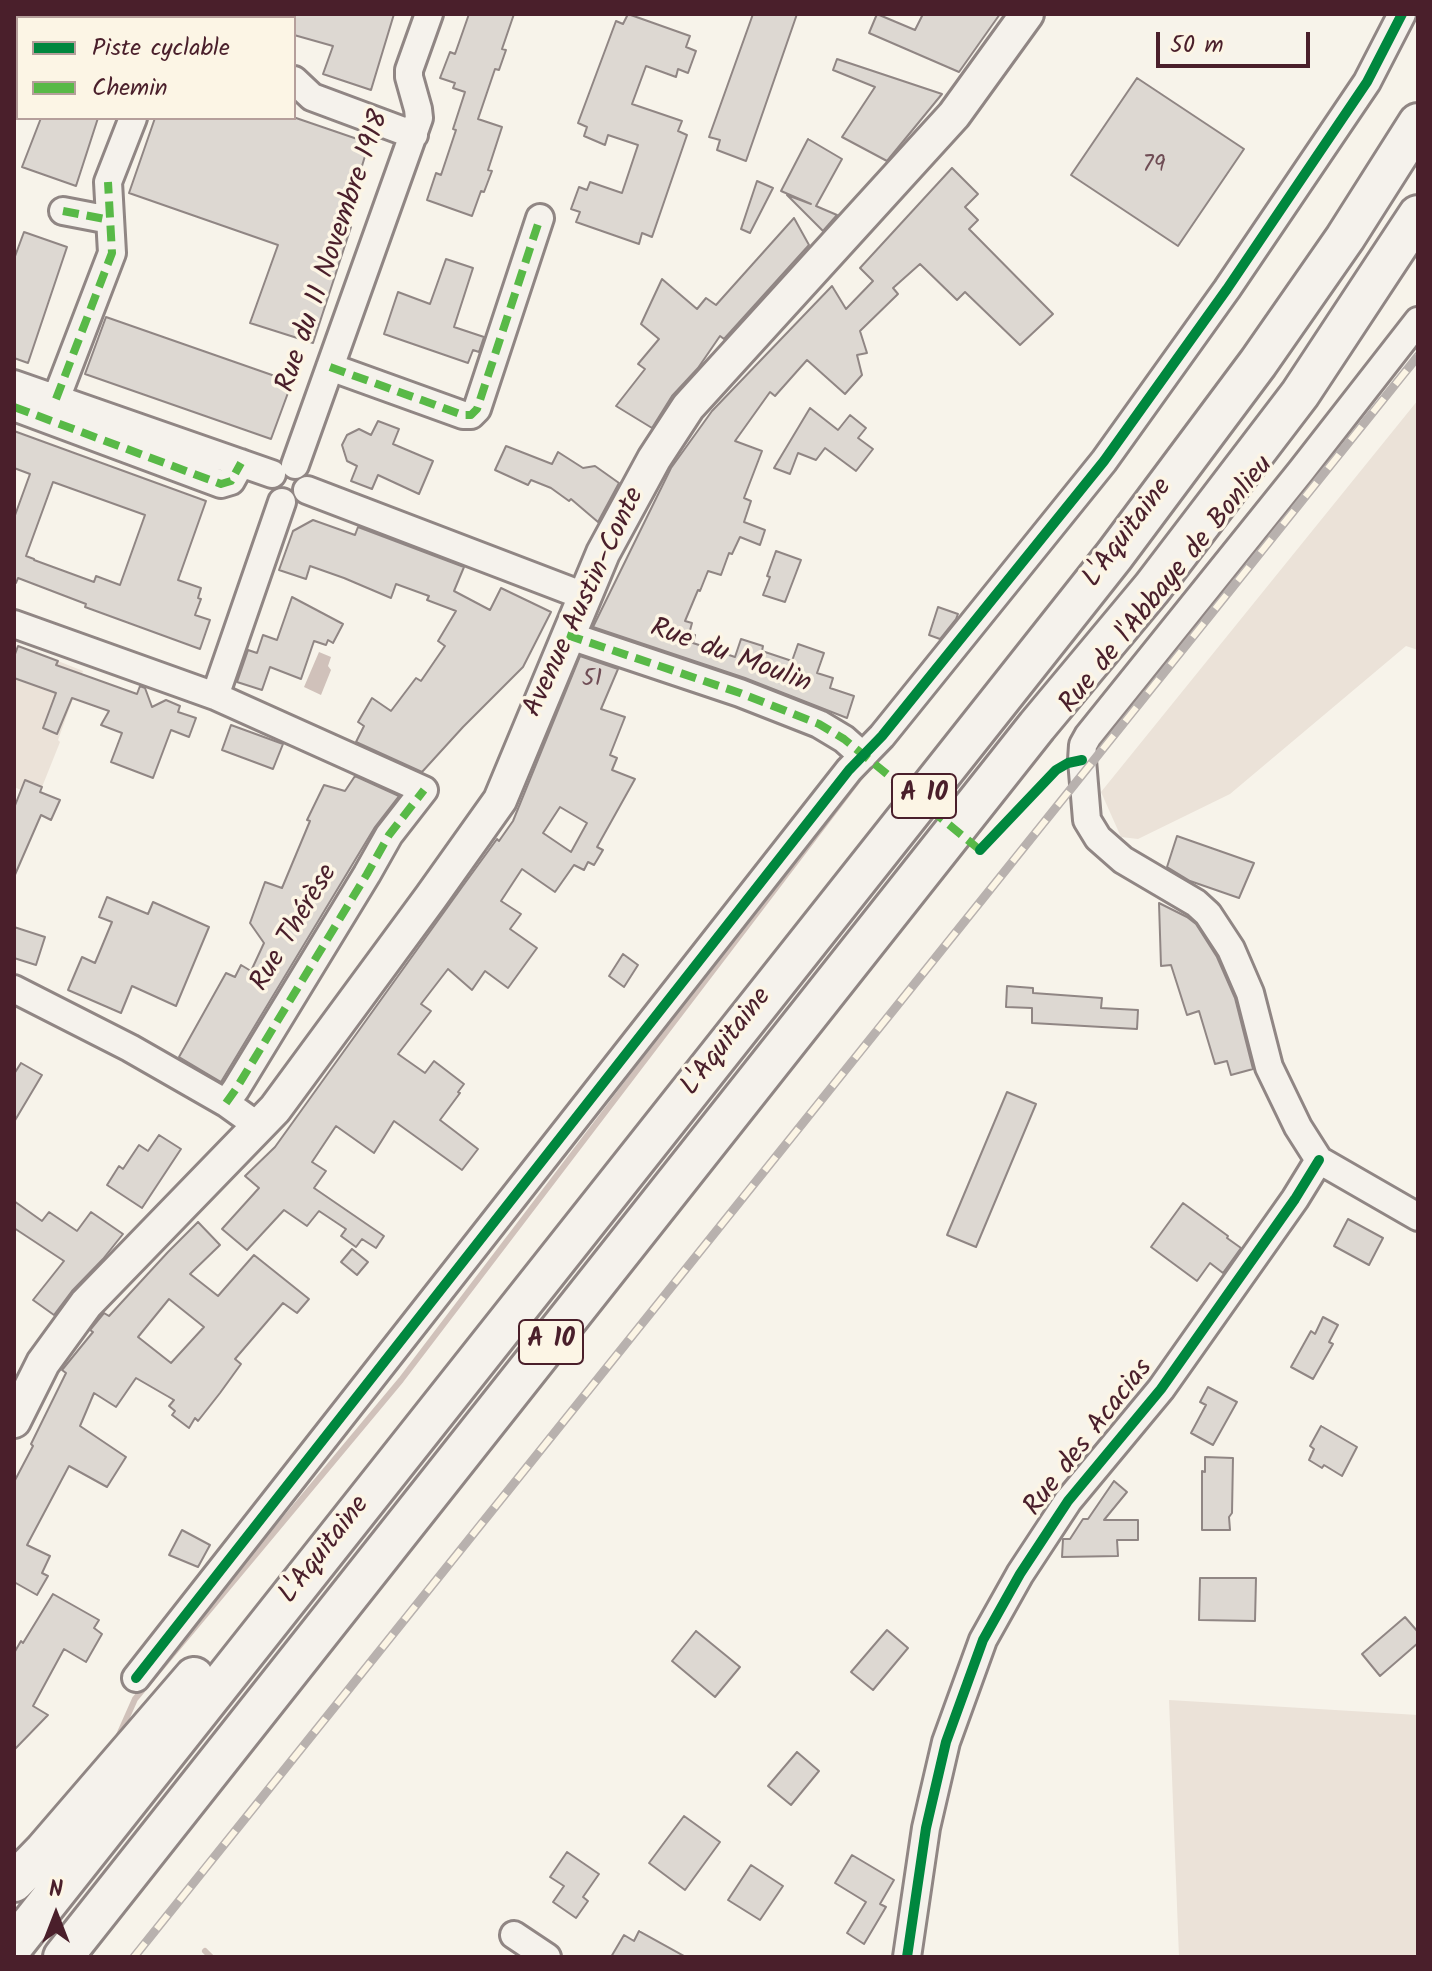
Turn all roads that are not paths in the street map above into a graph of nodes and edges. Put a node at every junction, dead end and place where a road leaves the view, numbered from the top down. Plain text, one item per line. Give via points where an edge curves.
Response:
1 (429, 14) edge
2 (1027, 14) edge
3 (1402, 14) edge
4 (296, 82) edge
5 (132, 120) edge
6 (1418, 123) edge
7 (414, 135) junction
8 (63, 211) dead end
9 (1418, 215) edge
10 (540, 218) dead end
11 (110, 220) junction
12 (1418, 321) edge
13 (330, 367) junction
14 (14, 384) edge
15 (56, 399) junction
16 (14, 407) edge
17 (241, 463) junction
18 (283, 470) junction
19 (307, 490) junction
20 (282, 502) junction
21 (584, 596) junction
22 (14, 624) edge
23 (567, 635) junction
24 (215, 696) junction
25 (863, 756) junction
26 (14, 989) edge
27 (226, 1103) junction
28 (267, 1117) junction
29 (1319, 1160) junction
30 (1418, 1217) edge
31 (14, 1421) edge
32 (250, 1646) junction
33 (136, 1678) dead end
34 (14, 1882) edge
35 (514, 1935) dead end
36 (14, 1945) edge
37 (63, 1957) edge
38 (547, 1957) edge
39 (907, 1957) edge

1 - 7 street, Rue du 11 Novembre 1918 via 409,70 419,118
2 - 21 main road, Avenue Austin-Conte via 954,115 688,407 654,459
3 - 25 street via 1367,82 1104,461
4 - 7 street via 312,97
5 - 11 street via 108,182
6 - 32 highway, L'Aquitaine / A 10 via 1258,363 1114,556
7 - 13 street, Rue du 11 Novembre 1918
8 - 11 street
9 - 37 highway, L'Aquitaine / A 10 via 1300,394 1162,576 1027,738
10 - 13 street via 471,415
11 - 15 street via 112,253
12 - 29 street, Rue de l'Abbaye de Bonlieu via 1088,736 1082,751 1087,820 1123,860 1196,903 1217,927 1250,993 1269,1067
13 - 18 street, Rue du 11 Novembre 1918
14 - 15 street
15 - 17 street
16 - 17 street via 221,484 231,481
17 - 18 street
18 - 19 street via 300,468
18 - 20 street via 270,487
19 - 20 street via 294,502
19 - 21 street
20 - 24 street
21 - 23 main road, Avenue Austin-Conte
22 - 24 street
23 - 25 street, Rue du Moulin via 819,724
23 - 28 main road, Avenue Austin-Conte via 500,800
24 - 27 street, Rue Thérèse via 424,790 389,835
25 - 33 street
26 - 27 street
27 - 28 street
28 - 31 main road, Avenue Austin-Conte via 86,1304 43,1363
29 - 30 street, Rue de l'Abbaye de Bonlieu
29 - 39 street, Rue des Acacias via 1161,1389 1068,1501 983,1640 943,1755
32 - 34 highway via 213,1656
32 - 36 highway, L'Aquitaine / A 10
35 - 38 street

